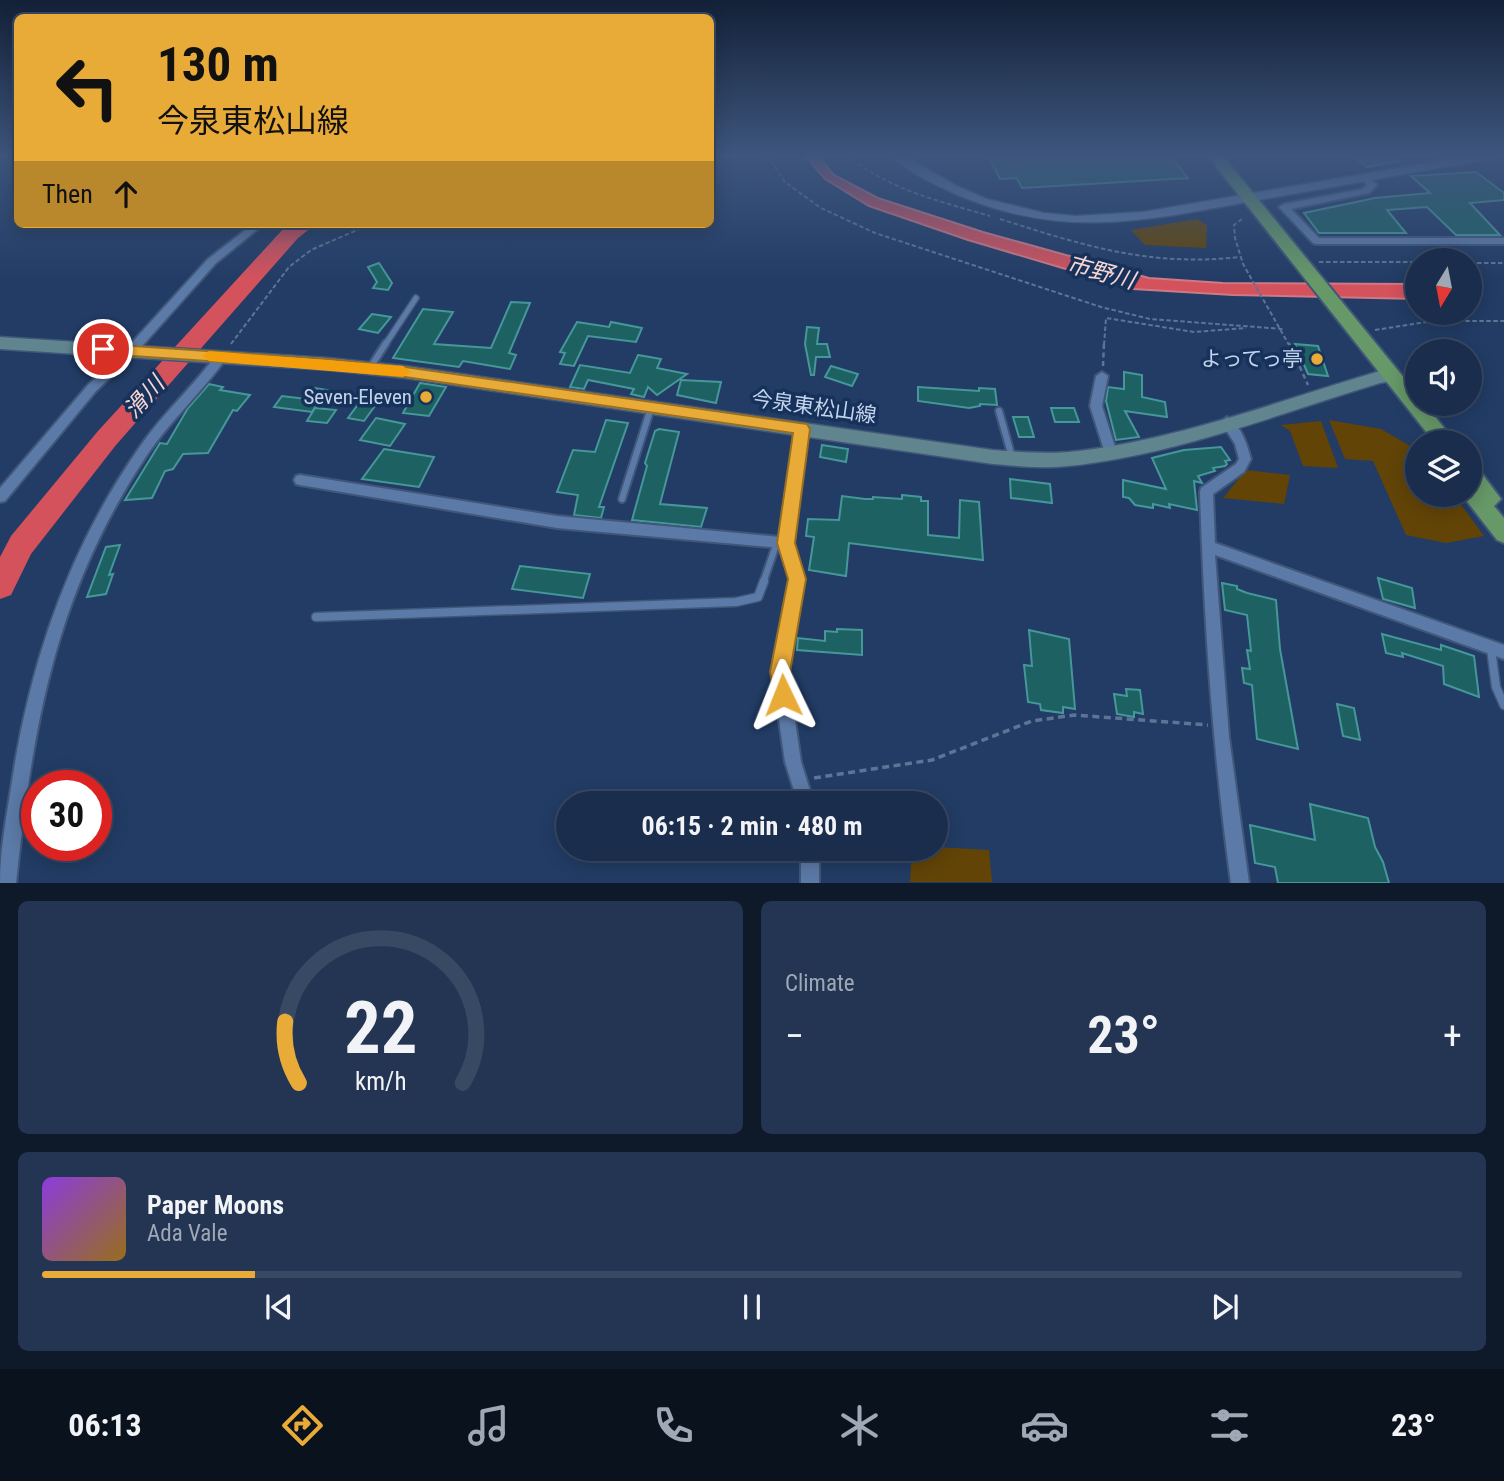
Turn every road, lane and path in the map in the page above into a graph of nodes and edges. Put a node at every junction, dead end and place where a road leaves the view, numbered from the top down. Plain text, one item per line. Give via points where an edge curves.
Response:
1 (805, 196) edge
2 (975, 196) edge
3 (1253, 196) edge
4 (1339, 196) edge
5 (1243, 198) junction
6 (1242, 219) dead end
7 (254, 228) edge
8 (362, 228) edge
9 (1504, 241) edge
10 (1295, 262) junction
11 (1405, 262) edge
12 (1482, 263) edge
13 (1504, 263) edge
14 (416, 298) dead end
15 (1504, 321) edge
16 (1346, 324) junction
17 (1282, 327) junction
18 (1250, 328) junction
19 (0, 343) edge
20 (136, 352) junction
21 (221, 356) junction
22 (370, 368) junction
23 (1102, 376) joint
24 (1386, 376) junction
25 (1317, 395) junction
26 (651, 407) junction
27 (999, 411) dead end
28 (1227, 422) junction
29 (802, 429) junction
30 (1423, 430) edge
31 (1434, 430) edge
32 (1111, 453) junction
33 (1013, 459) junction
34 (300, 480) dead end
35 (1482, 488) edge
36 (0, 498) edge
37 (622, 499) dead end
38 (1482, 506) edge
39 (1504, 515) edge
40 (1504, 534) edge
41 (782, 543) junction
42 (1207, 546) junction
43 (316, 617) dead end
44 (1498, 650) edge
45 (1504, 705) edge
46 (1221, 726) junction
47 (799, 780) junction
48 (802, 791) edge
49 (810, 861) edge
50 (7, 883) edge
51 (810, 883) edge
52 (1240, 883) edge

1 - 18 path via 875,233 1101,307 1150,319
2 - 5 street via 1042,218 1067,221 1113,221
3 - 5 street
4 - 9 street via 1284,207 1316,240
5 - 10 highway
6 - 17 path via 1234,225 1233,236 1240,257
7 - 20 street via 212,261
8 - 21 path via 312,250 289,267
10 - 11 path
10 - 16 highway
12 - 13 path
14 - 22 lane
15 - 16 path
16 - 24 highway
17 - 18 path
17 - 25 path
18 - 23 path via 1187,332 1106,318
19 - 20 main road
20 - 21 main road, 今泉東松山線
20 - 36 street via 92,388
21 - 22 main road, 今泉東松山線
21 - 50 street via 125,477 98,522 59,609 24,743
22 - 26 main road, 今泉東松山線
23 - 32 street via 1096,406
24 - 25 main road, 今泉東松山線
24 - 30 highway
24 - 31 highway
25 - 28 main road, 今泉東松山線
26 - 29 main road, 今泉東松山線
26 - 37 lane
27 - 33 lane
28 - 32 main road, 今泉東松山線
28 - 42 street via 1245,459 1240,468 1206,492
29 - 33 main road, 今泉東松山線
29 - 41 street
32 - 33 main road, 今泉東松山線
34 - 41 street via 557,522
35 - 39 highway
38 - 40 highway
41 - 43 lane via 758,597 736,602
41 - 47 street via 797,579 780,672
42 - 44 street
42 - 46 street
44 - 45 lane via 1496,687
46 - 47 path via 1074,715 1032,721 932,760
46 - 52 street
47 - 48 street
49 - 51 street

